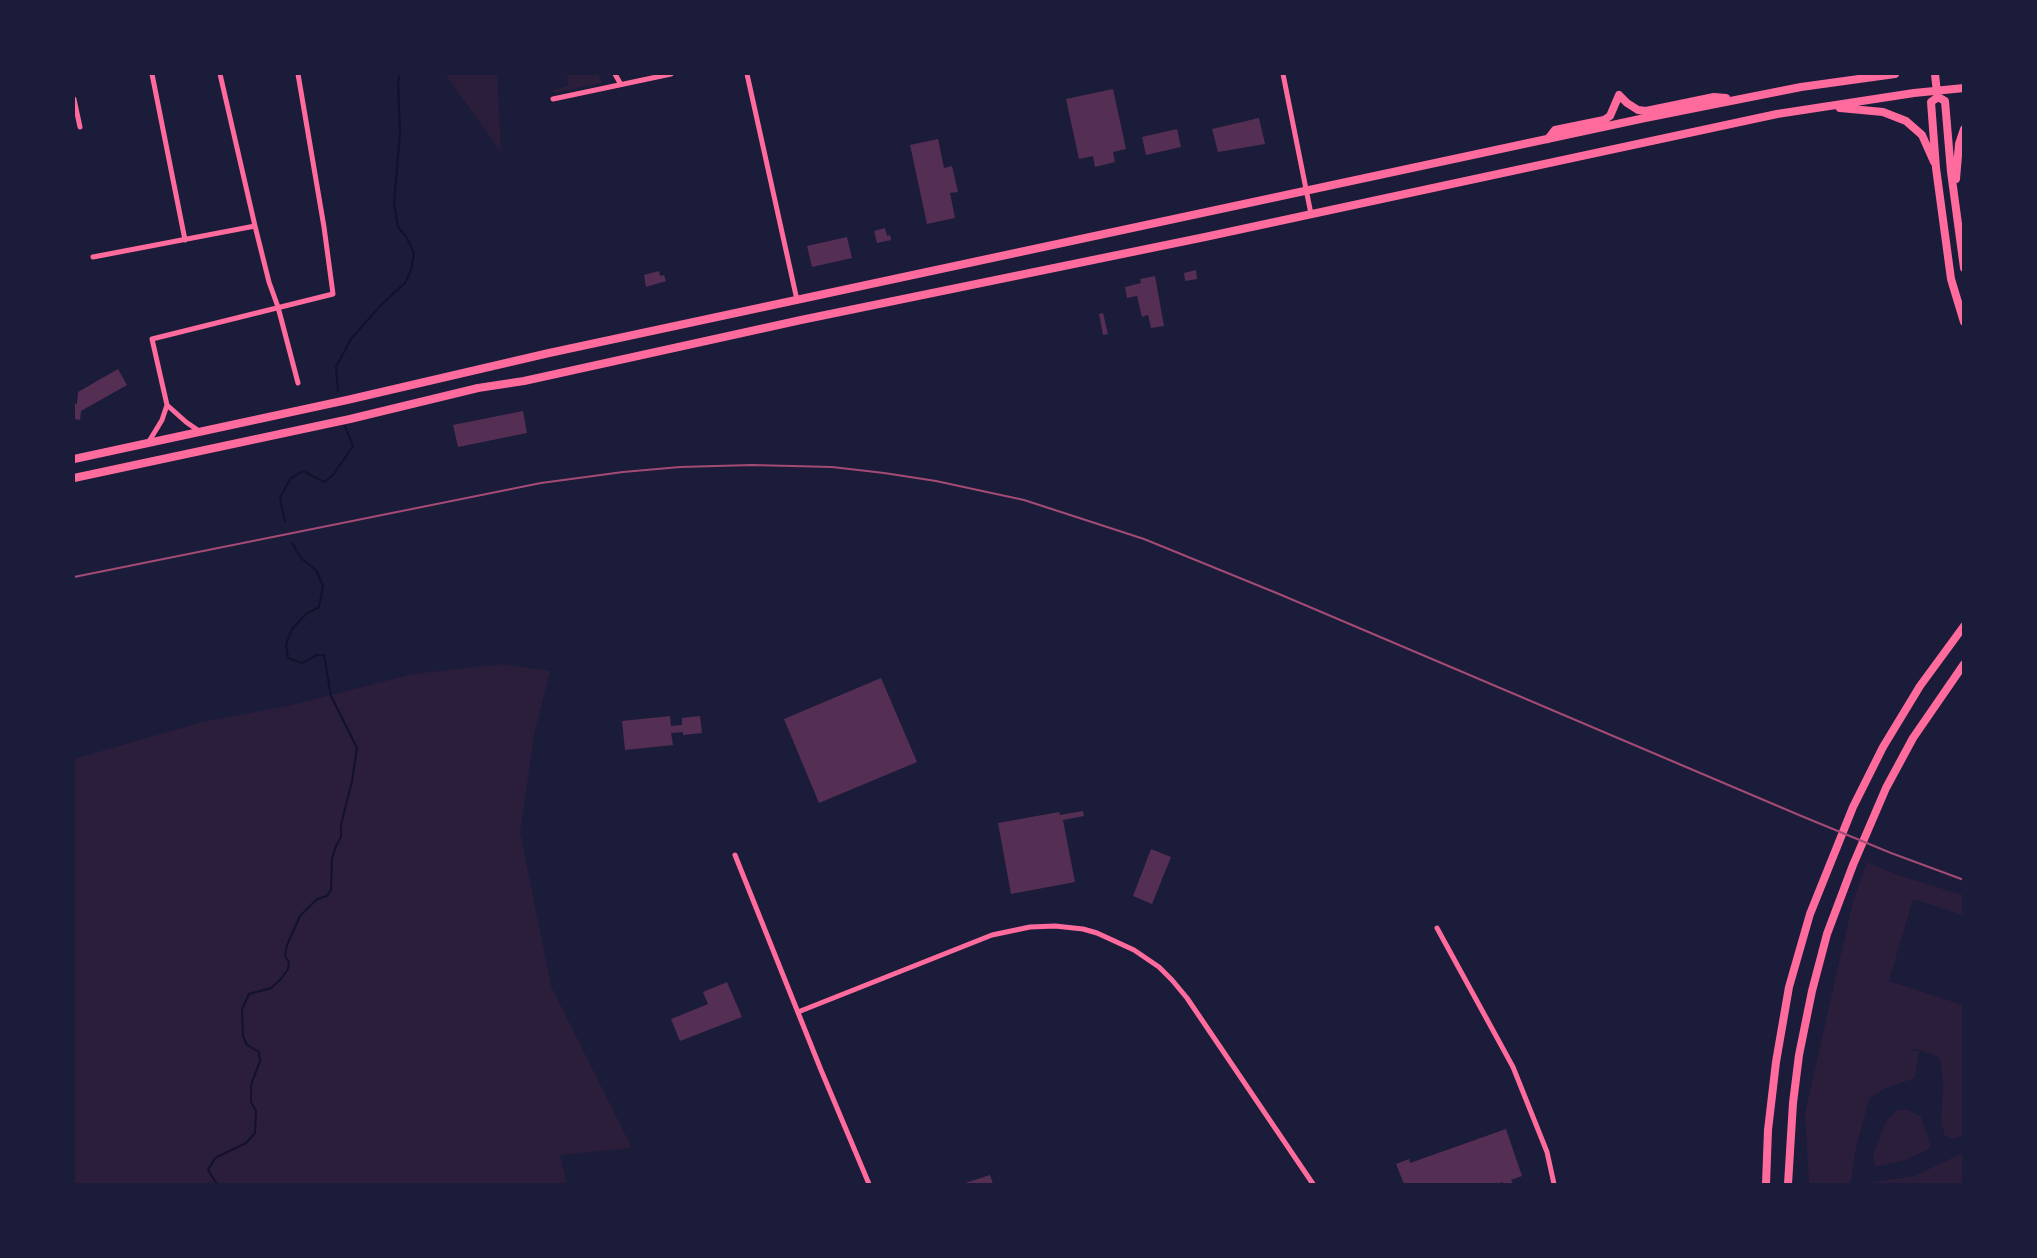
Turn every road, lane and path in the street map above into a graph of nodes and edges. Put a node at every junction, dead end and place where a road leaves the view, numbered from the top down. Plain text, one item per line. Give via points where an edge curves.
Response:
1 (152, 74) edge
2 (220, 74) edge
3 (298, 74) edge
4 (615, 74) edge
5 (670, 74) edge
6 (747, 74) edge
7 (1284, 74) edge
8 (1895, 74) edge
9 (1935, 74) edge
10 (620, 83) junction
11 (1964, 88) edge
12 (1937, 94) junction
13 (74, 99) edge
14 (553, 99) dead end
15 (1736, 99) junction
16 (1824, 107) junction
17 (80, 127) dead end
18 (1964, 129) edge
19 (1548, 139) junction
20 (1936, 168) junction
21 (1306, 192) junction
22 (1311, 214) junction
23 (1957, 225) junction
24 (255, 226) junction
25 (185, 240) junction
26 (93, 257) dead end
27 (1964, 268) edge
28 (797, 300) junction
29 (278, 307) junction
30 (1964, 322) edge
31 (298, 383) dead end
32 (167, 405) junction
33 (199, 431) junction
34 (148, 443) junction
35 (74, 459) edge
36 (74, 478) edge
37 (1964, 626) edge
38 (1964, 664) edge
39 (735, 855) dead end
40 (1437, 928) dead end
41 (798, 1012) junction
42 (869, 1185) edge
43 (1313, 1185) edge
44 (1554, 1185) edge
45 (1766, 1185) edge
46 (1788, 1185) edge

1 - 25 street
2 - 24 street
3 - 29 street via 333,294
4 - 10 street
5 - 10 street
6 - 28 street
7 - 21 street
8 - 15 highway
9 - 12 highway
10 - 14 street
11 - 12 highway
12 - 16 highway
12 - 20 highway via 1931,102
12 - 23 highway via 1945,101
13 - 17 street
15 - 19 highway
15 - 19 highway via 1714,97 1647,111 1638,110 1619,95 1610,116 1604,120 1555,130
16 - 20 highway via 1883,112 1906,121 1922,135
16 - 22 highway
18 - 23 highway via 1956,178
19 - 21 highway
20 - 30 highway via 1950,279
21 - 22 street
21 - 28 highway
22 - 36 highway via 478,388
23 - 27 highway
24 - 25 street
24 - 29 street
25 - 26 street
28 - 33 highway
29 - 31 street
29 - 32 street via 152,339
32 - 33 street
32 - 34 street
33 - 34 highway
34 - 35 highway
37 - 45 highway via 1896,723 1853,807 1810,914 1789,987 1771,1097
38 - 46 highway via 1913,738 1886,788 1827,934 1805,1023 1793,1103
39 - 41 street
40 - 44 street via 1513,1067 1543,1142
41 - 42 street
41 - 43 street via 992,935 1055,926 1097,933 1134,950 1172,980

